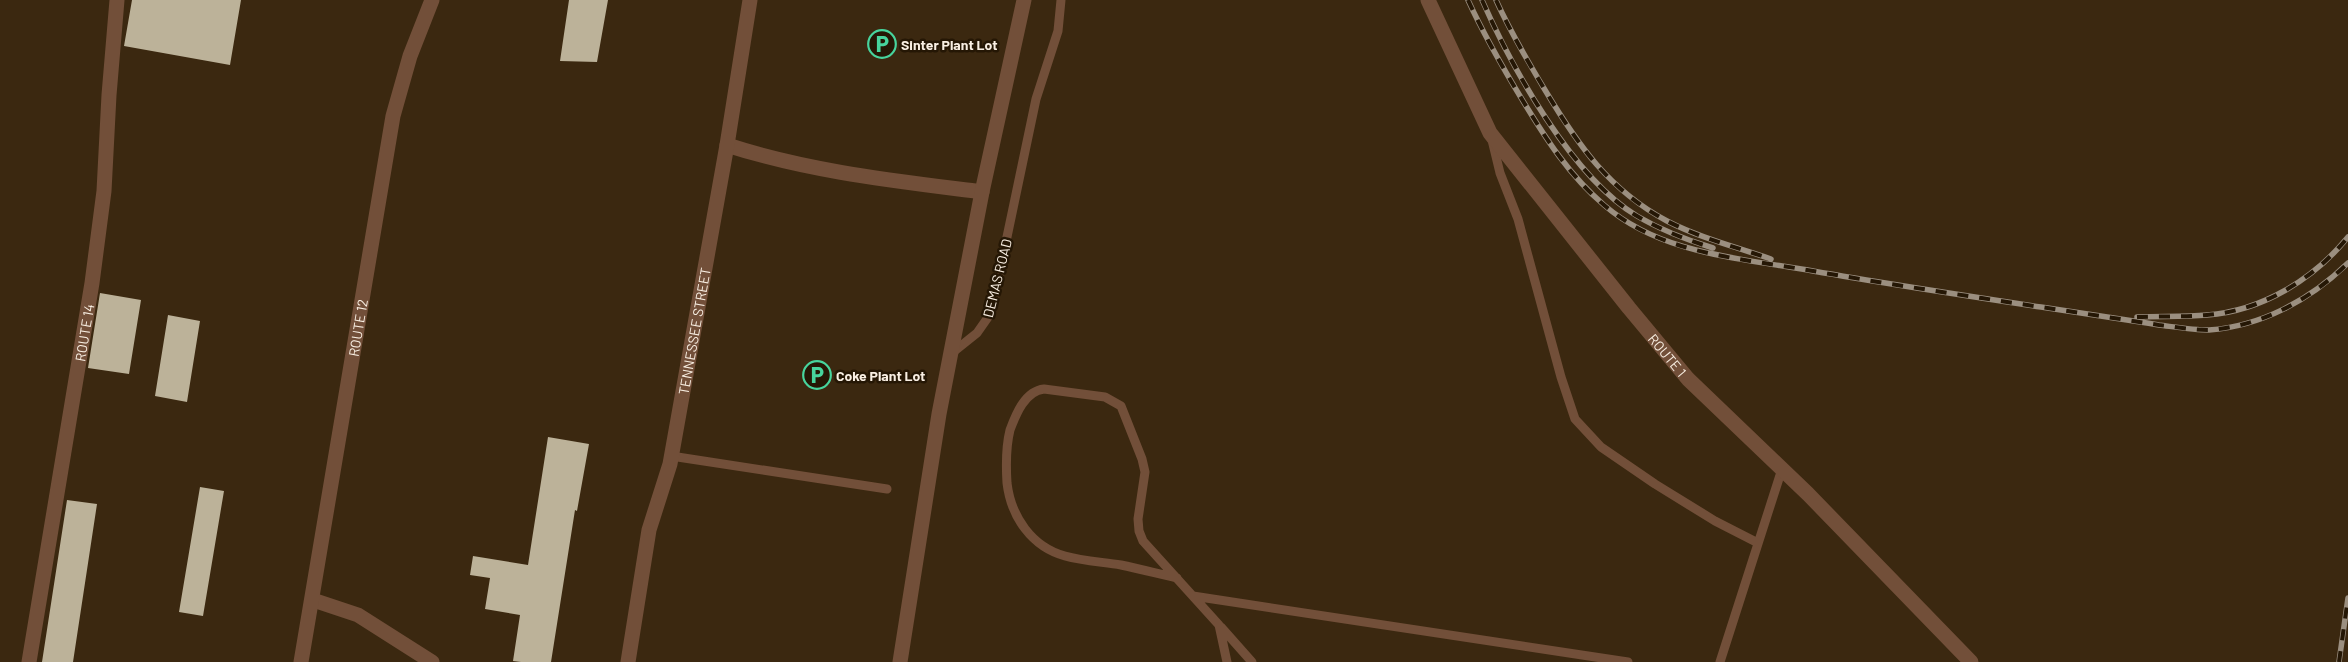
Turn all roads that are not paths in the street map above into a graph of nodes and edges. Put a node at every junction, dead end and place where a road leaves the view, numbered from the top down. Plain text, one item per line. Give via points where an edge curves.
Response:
1 (117, 0) edge
2 (432, 0) edge
3 (750, 0) edge
4 (1024, 0) edge
5 (1061, 0) edge
6 (1428, 0) edge
7 (1490, 133) junction
8 (726, 145) junction
9 (982, 192) junction
10 (950, 355) junction
11 (671, 456) junction
12 (1782, 468) junction
13 (887, 489) dead end
14 (1758, 543) junction
15 (1177, 578) junction
16 (1192, 596) junction
17 (313, 600) junction
18 (1219, 625) junction
19 (29, 662) edge
20 (302, 662) edge
21 (432, 662) edge
22 (628, 662) edge
23 (900, 662) edge
24 (1228, 662) edge
25 (1252, 662) edge
26 (1628, 662) edge
27 (1720, 662) edge
28 (1971, 662) edge

1 - 19 street, ROUTE 14 via 104,191 92,283
2 - 17 street, ROUTE 12 via 410,56 392,116
3 - 8 street, TENNESSEE STREET
4 - 9 street
5 - 10 lane, DEMAS ROAD via 1058,31 1036,99 991,313 977,332
6 - 7 street, ROUTE 1
7 - 12 street, ROUTE 1 via 1688,379
7 - 14 lane via 1575,419 1601,447 1655,484
8 - 9 street via 782,162 846,175
8 - 11 street, TENNESSEE STREET
9 - 10 street
10 - 23 street
11 - 13 lane
11 - 22 street, TENNESSEE STREET via 649,530
12 - 14 lane
12 - 28 street, ROUTE 1
14 - 27 lane
15 - 15 lane via 1143,541 1139,531 1145,472 1121,406 1105,397 1036,389 1018,412 1009,435 1007,476 1012,506 1024,528 1048,549 1063,556
15 - 16 lane
16 - 18 lane
16 - 26 lane
17 - 20 street, ROUTE 12
17 - 21 street via 358,615
18 - 24 lane
18 - 25 lane

